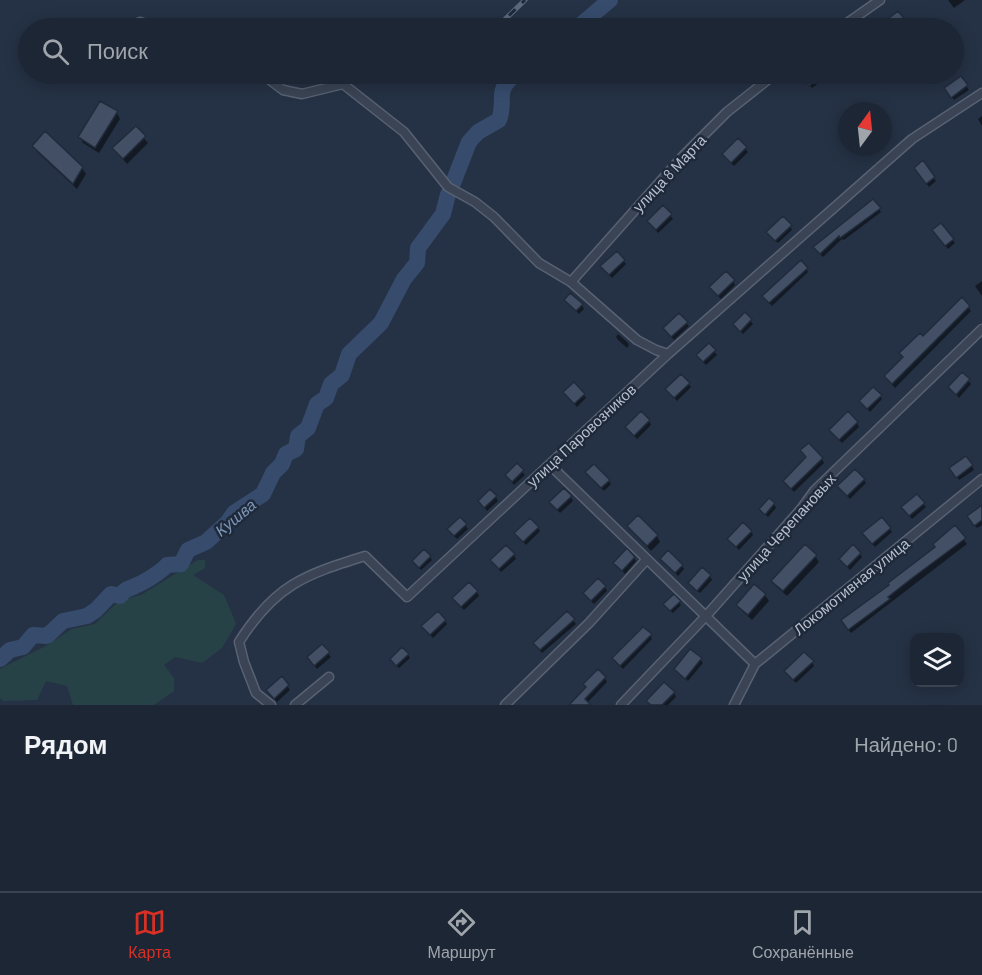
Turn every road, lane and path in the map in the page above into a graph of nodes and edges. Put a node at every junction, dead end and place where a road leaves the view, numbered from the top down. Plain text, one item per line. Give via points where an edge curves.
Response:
1 (880, 0) edge
2 (854, 18) edge
3 (275, 84) edge
4 (343, 84) edge
5 (343, 84) edge
6 (762, 84) edge
7 (982, 93) edge
8 (571, 282) junction
9 (982, 329) edge
10 (668, 354) junction
11 (549, 465) junction
12 (982, 479) edge
13 (647, 559) junction
14 (706, 616) junction
15 (755, 664) junction
16 (329, 677) dead end
17 (271, 705) edge
18 (295, 705) edge
19 (505, 705) edge
20 (621, 705) edge
21 (734, 705) edge

1 - 2 street
3 - 4 street via 302,94
5 - 8 street via 404,132 448,188 475,202 539,263
6 - 8 street, улица 8 Марта via 727,112 683,156
7 - 10 street, улица Паровозников via 912,139
8 - 10 street via 637,340
9 - 14 street, улица Черепановых via 814,491
10 - 11 street, улица Паровозников
11 - 13 street
11 - 17 street, улица Паровозников via 406,597 365,556 318,570 268,602 239,642 256,693
12 - 15 street, Локомотивная улица
13 - 14 street
13 - 19 street
14 - 15 street
14 - 20 street, улица Черепановых
15 - 21 street, Локомотивная улица
16 - 18 street

